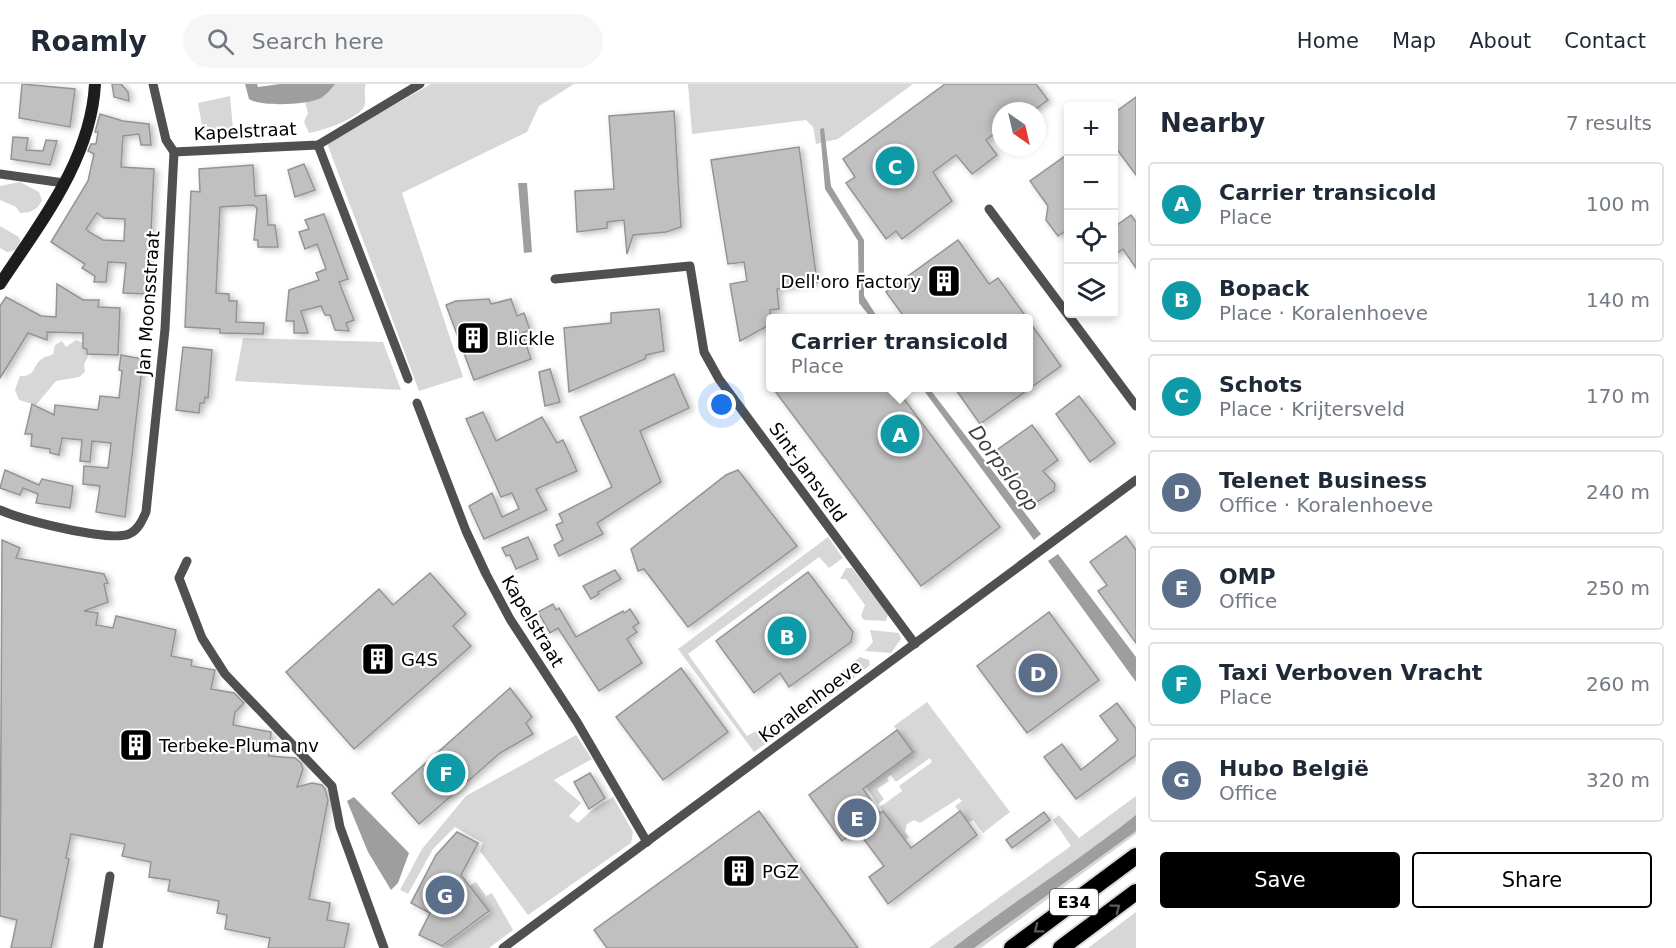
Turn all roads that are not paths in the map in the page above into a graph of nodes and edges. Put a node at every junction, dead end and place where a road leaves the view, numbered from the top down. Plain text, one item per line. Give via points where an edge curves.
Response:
1 (95, 84) edge
2 (153, 84) edge
3 (420, 84) edge
4 (318, 145) junction
5 (174, 152) junction
6 (0, 174) edge
7 (64, 183) junction
8 (989, 209) dead end
9 (555, 279) dead end
10 (0, 284) edge
11 (408, 379) dead end
12 (417, 403) dead end
13 (1136, 406) edge
14 (1136, 480) edge
15 (0, 510) edge
16 (187, 561) dead end
17 (915, 644) junction
18 (647, 842) junction
19 (1136, 856) edge
20 (110, 876) dead end
21 (1136, 892) edge
22 (98, 948) edge
23 (384, 948) edge
24 (503, 948) edge
25 (1012, 948) edge
26 (1061, 948) edge

1 - 7 street via 84,137
2 - 5 street, Jan Moonsstraat via 166,140
3 - 4 street, Kapelstraat
4 - 5 street, Kapelstraat
4 - 11 street, Kapelstraat
5 - 15 street, Jan Moonsstraat via 162,363 146,512 132,533 120,537 52,527
6 - 7 street
7 - 10 street
8 - 13 street
9 - 17 street, Sint-Jansveld via 690,266 704,352 719,379
12 - 18 street, Kapelstraat via 486,574
14 - 17 street, Koralenhoeve
16 - 23 street via 179,578 202,638 225,674 332,786 340,827
17 - 18 street, Koralenhoeve
18 - 24 street, Koralenhoeve
19 -> 25 highway, E34
20 - 22 street
26 -> 21 highway, E34

